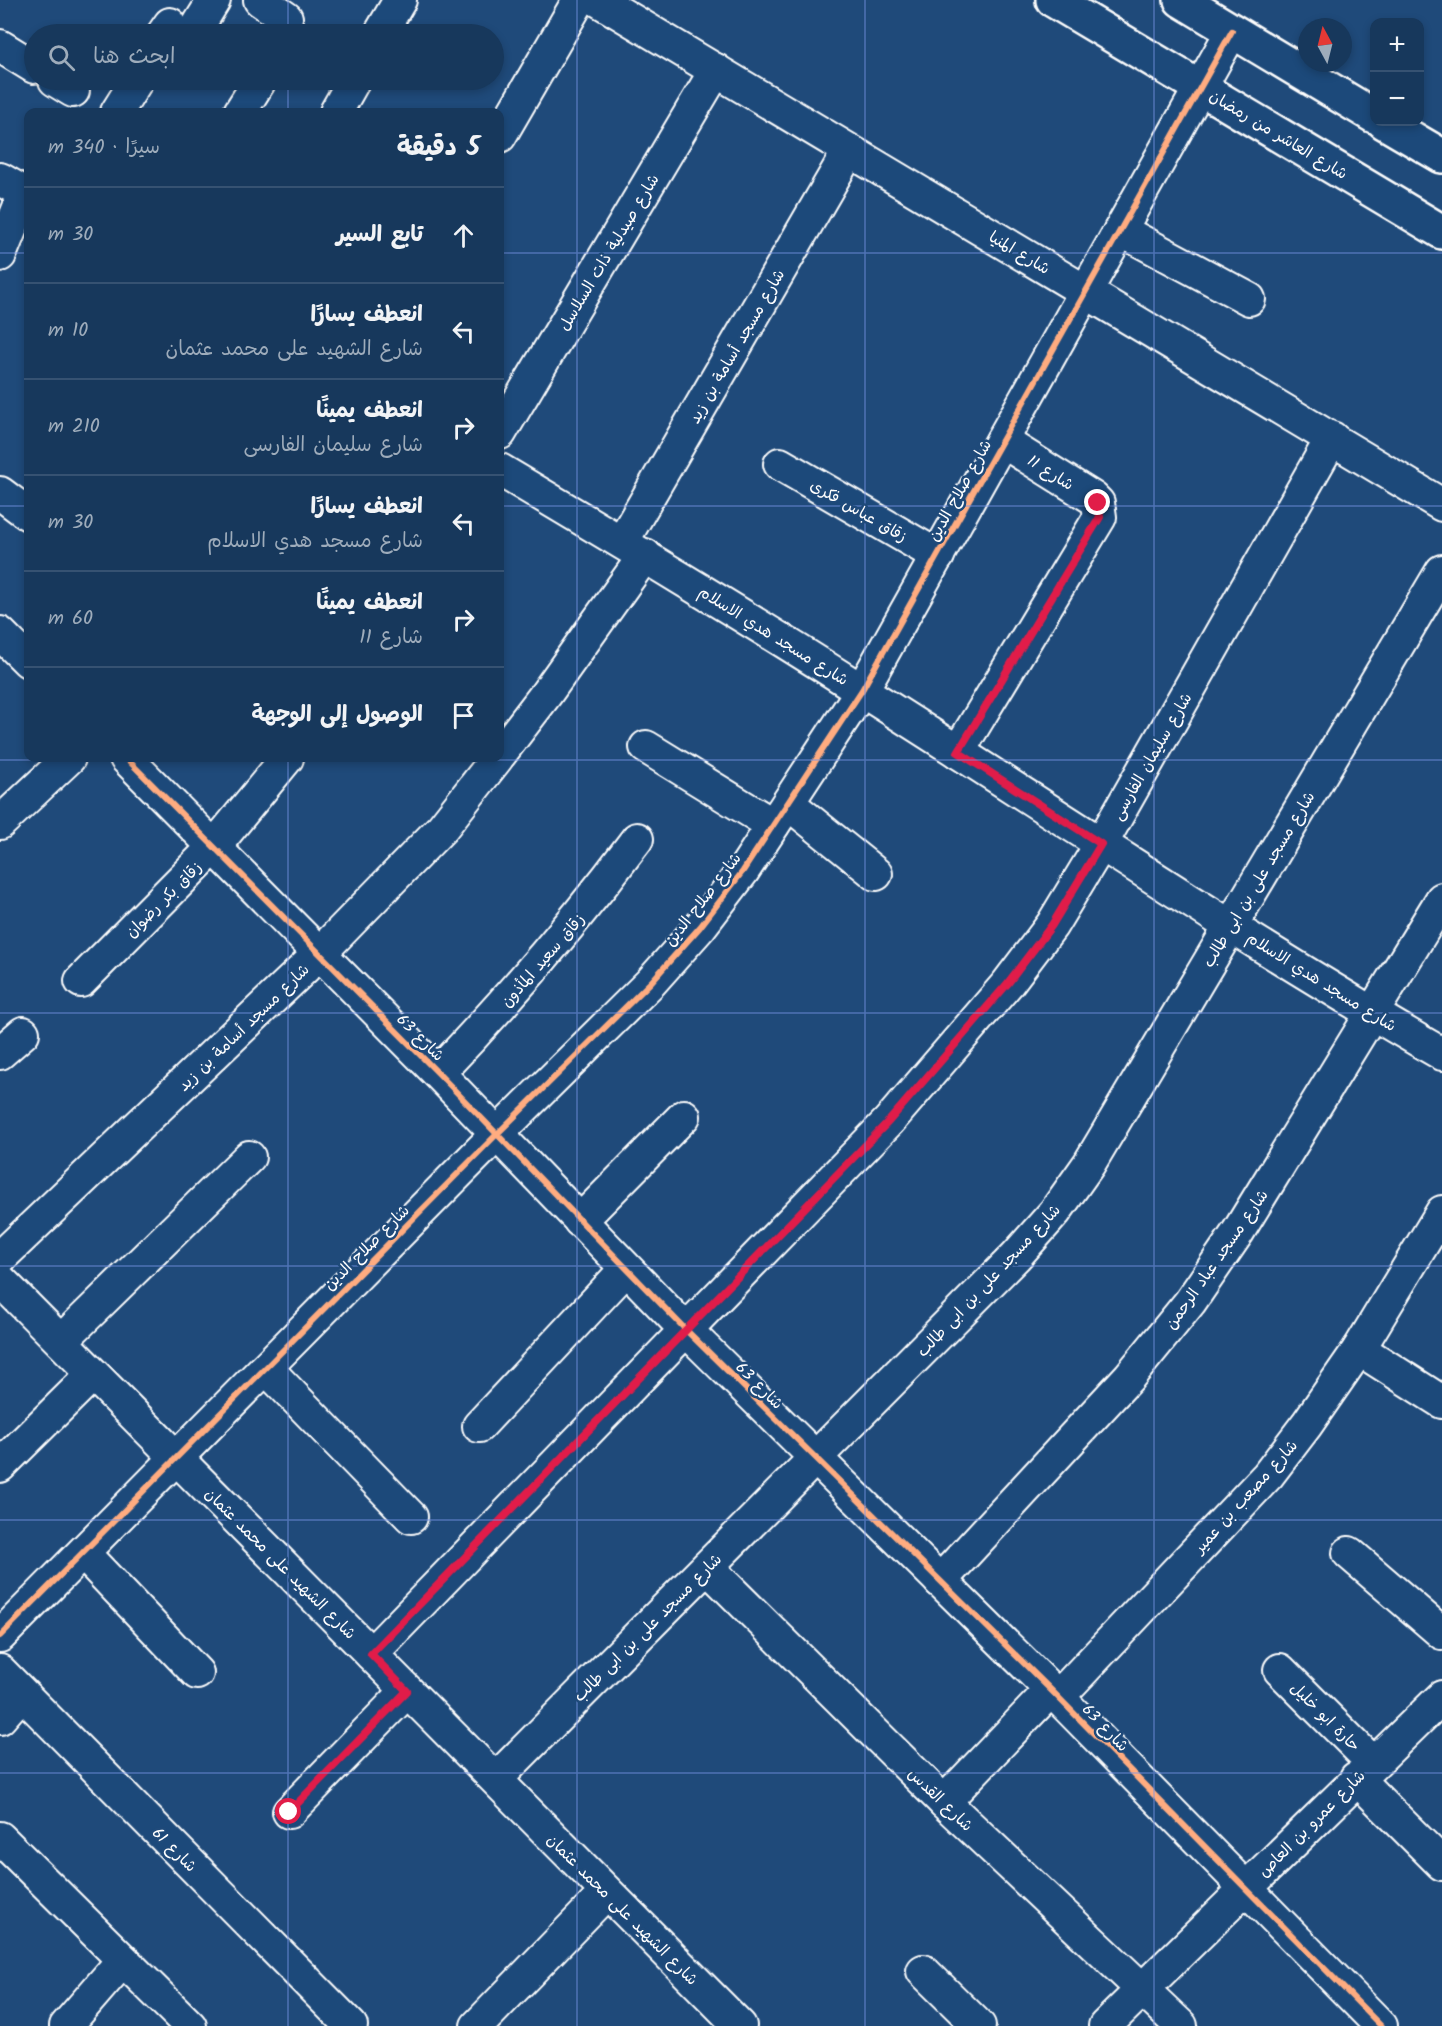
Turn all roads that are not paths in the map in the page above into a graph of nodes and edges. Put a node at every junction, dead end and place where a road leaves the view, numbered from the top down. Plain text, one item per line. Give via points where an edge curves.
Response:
1 (260, 0) edge
2 (400, 0) edge
3 (579, 0) edge
4 (598, 0) edge
5 (1053, 0) edge
6 (1181, 0) edge
7 (286, 18) dead end
8 (386, 24) edge
9 (1232, 31) junction
10 (0, 46) edge
11 (24, 61) edge
12 (716, 70) junction
13 (1201, 87) junction
14 (131, 90) edge
15 (254, 90) edge
16 (348, 90) edge
17 (120, 108) edge
18 (243, 108) edge
19 (338, 108) edge
20 (1370, 114) edge
21 (1391, 126) edge
22 (504, 128) edge
23 (849, 150) junction
24 (1442, 156) edge
25 (18, 189) edge
26 (1120, 230) junction
27 (1442, 232) edge
28 (0, 255) edge
29 (1086, 291) junction
30 (1249, 299) dead end
31 (504, 426) edge
32 (1332, 438) junction
33 (1002, 441) junction
34 (780, 464) dead end
35 (504, 472) edge
36 (0, 493) edge
37 (1442, 505) edge
38 (24, 511) edge
39 (633, 548) junction
40 (938, 556) junction
41 (1442, 571) edge
42 (0, 633) edge
43 (24, 657) edge
44 (862, 690) junction
45 (646, 747) dead end
46 (504, 748) edge
47 (958, 752) junction
48 (65, 762) edge
49 (130, 762) edge
50 (284, 762) edge
51 (493, 762) edge
52 (780, 814) junction
53 (0, 823) edge
54 (638, 839) dead end
55 (1101, 844) junction
56 (214, 847) junction
57 (876, 874) dead end
58 (1442, 899) edge
59 (1231, 925) junction
60 (319, 954) junction
61 (81, 981) dead end
62 (1372, 1014) junction
63 (1442, 1053) edge
64 (438, 1073) junction
65 (684, 1116) dead end
66 (495, 1136) junction
67 (249, 1157) dead end
68 (1442, 1212) edge
69 (580, 1221) junction
70 (0, 1258) edge
71 (626, 1269) junction
72 (0, 1280) edge
73 (686, 1330) junction
74 (61, 1341) junction
75 (1359, 1349) junction
76 (266, 1368) junction
77 (93, 1374) junction
78 (1442, 1402) edge
79 (479, 1426) dead end
80 (176, 1458) junction
81 (815, 1458) junction
82 (0, 1466) edge
83 (411, 1517) dead end
84 (82, 1552) junction
85 (1349, 1552) dead end
86 (707, 1567) junction
87 (940, 1581) junction
88 (1442, 1633) edge
89 (0, 1636) edge
90 (371, 1654) junction
91 (1280, 1670) dead end
92 (0, 1671) edge
93 (197, 1673) dead end
94 (407, 1691) junction
95 (21, 1694) junction
96 (1055, 1694) junction
97 (1442, 1697) edge
98 (0, 1718) edge
99 (1364, 1770) junction
100 (496, 1779) junction
101 (944, 1802) junction
102 (289, 1812) dead end
103 (0, 1838) edge
104 (1442, 1864) edge
105 (1245, 1888) junction
106 (606, 1893) junction
107 (123, 1960) junction
108 (923, 1971) dead end
109 (1141, 1990) junction
110 (66, 2026) edge
111 (190, 2026) edge
112 (351, 2026) edge
113 (477, 2026) edge
114 (740, 2026) edge
115 (979, 2026) edge
116 (1105, 2026) edge
117 (1181, 2026) edge
118 (1381, 2026) edge

1 - 7 street
2 - 8 street
3 - 22 street
4 - 12 street, شارع المنيا
5 - 13 street, شارع العاشر من رمضان
6 - 9 street
9 - 13 street, شارع صلاح الدين
9 - 20 street
10 - 11 street
12 - 23 street, شارع المنيا
12 - 31 street, شارع صيدلية ذات السلاسل
13 - 26 street, شارع صلاح الدين
13 - 27 street, شارع العاشر من رمضان
14 - 17 street
15 - 18 street
16 - 19 street
21 - 24 street
23 - 29 street, شارع المنيا
23 - 39 street, شارع مسجد أسامة بن زيد
25 - 28 street
26 - 29 street, شارع صلاح الدين
26 - 30 street
29 - 32 street, شارع المنيا
29 - 33 street, شارع صلاح الدين
32 - 37 street, شارع المنيا
32 - 55 street, شارع سليمان الفارسى
33 - 40 street, شارع صلاح الدين
33 - 47 street, شارع 11 via 1093,498 1101,510
34 - 40 street, زقاق عباس فكرى
35 - 39 street, شارع مسجد هدي الاسلام
36 - 38 street
39 - 44 street, شارع مسجد هدي الاسلام
39 - 46 street, شارع مسجد أسامة بن زيد via 546,694
40 - 44 street, شارع صلاح الدين
41 - 59 street, شارع مسجد على بن ابى طالب
42 - 43 street
44 - 47 street, شارع مسجد هدي الاسلام
44 - 52 street, شارع صلاح الدين
45 - 52 street
47 - 55 street, شارع مسجد هدي الاسلام
48 - 53 street
49 - 56 street, شارع 63
50 - 56 street, زقاق بكر رضوان
51 - 60 street, شارع مسجد أسامة بن زيد via 442,828
52 - 57 street
52 - 66 street, شارع صلاح الدين via 700,927 651,982
54 - 64 street, زقاق سعيد المأذون via 576,921
55 - 59 street, شارع مسجد هدي الاسلام
55 - 73 street, شارع سليمان الفارسى via 1052,925 963,1037 889,1121
56 - 60 street, شارع 63
56 - 61 street, زقاق بكر رضوان
58 - 62 street, شارع مسجد عباد الرحمن
59 - 62 street, شارع مسجد هدي الاسلام
59 - 81 street, شارع مسجد على بن ابى طالب via 1089,1164 1055,1212
60 - 64 street, شارع 63
60 - 70 street, شارع مسجد أسامة بن زيد
62 - 63 street, شارع مسجد هدي الاسلام
62 - 87 street, شارع مسجد عباد الرحمن via 1238,1232 1190,1302 1129,1377
64 - 66 street, شارع 63
65 - 69 street
66 - 69 street, شارع 63
66 - 76 street, شارع صلاح الدين
67 - 74 street
68 - 75 street, شارع مصعب بن عمير
69 - 71 street, شارع 63
71 - 73 street, شارع 63
71 - 79 street
72 - 74 street, شارع الشهيد على محمد عثمان
73 - 81 street, شارع 63
73 - 90 street, شارع سليمان الفارسى
74 - 77 street, شارع الشهيد على محمد عثمان
75 - 78 street
75 - 96 street, شارع مصعب بن عمير via 1268,1475
76 - 80 street, شارع صلاح الدين
76 - 83 street
77 - 80 street, شارع الشهيد على محمد عثمان
77 - 82 street
80 - 84 street, شارع صلاح الدين
80 - 90 street, شارع الشهيد على محمد عثمان
81 - 86 street, شارع مسجد على بن ابى طالب
81 - 87 street, شارع 63
84 - 89 street, شارع صلاح الدين
84 - 93 street
85 - 88 street
86 - 100 street, شارع مسجد على بن ابى طالب
86 - 101 street, شارع القدس
87 - 96 street, شارع 63
90 - 94 street, شارع الشهيد على محمد عثمان
91 - 99 street, حارة ابو خليل
92 - 95 street, شارع 61
94 - 100 street, شارع الشهيد على محمد عثمان
94 - 102 street
95 - 98 street
95 - 112 street, شارع 61
96 - 101 street, شارع مصعب بن عمير
96 - 105 street, شارع 63
97 - 99 street, شارع عمرو بن العاص
99 - 104 street, حارة ابو خليل
99 - 105 street, شارع عمرو بن العاص
100 - 106 street, شارع الشهيد على محمد عثمان
101 - 109 street, شارع القدس
103 - 107 street
105 - 109 street, شارع عمرو بن العاص
105 - 118 street, شارع 63
106 - 113 street
106 - 114 street, شارع الشهيد على محمد عثمان
107 - 110 street
107 - 111 street
108 - 115 street
109 - 116 street, شارع عمرو بن العاص
109 - 117 street, شارع القدس

